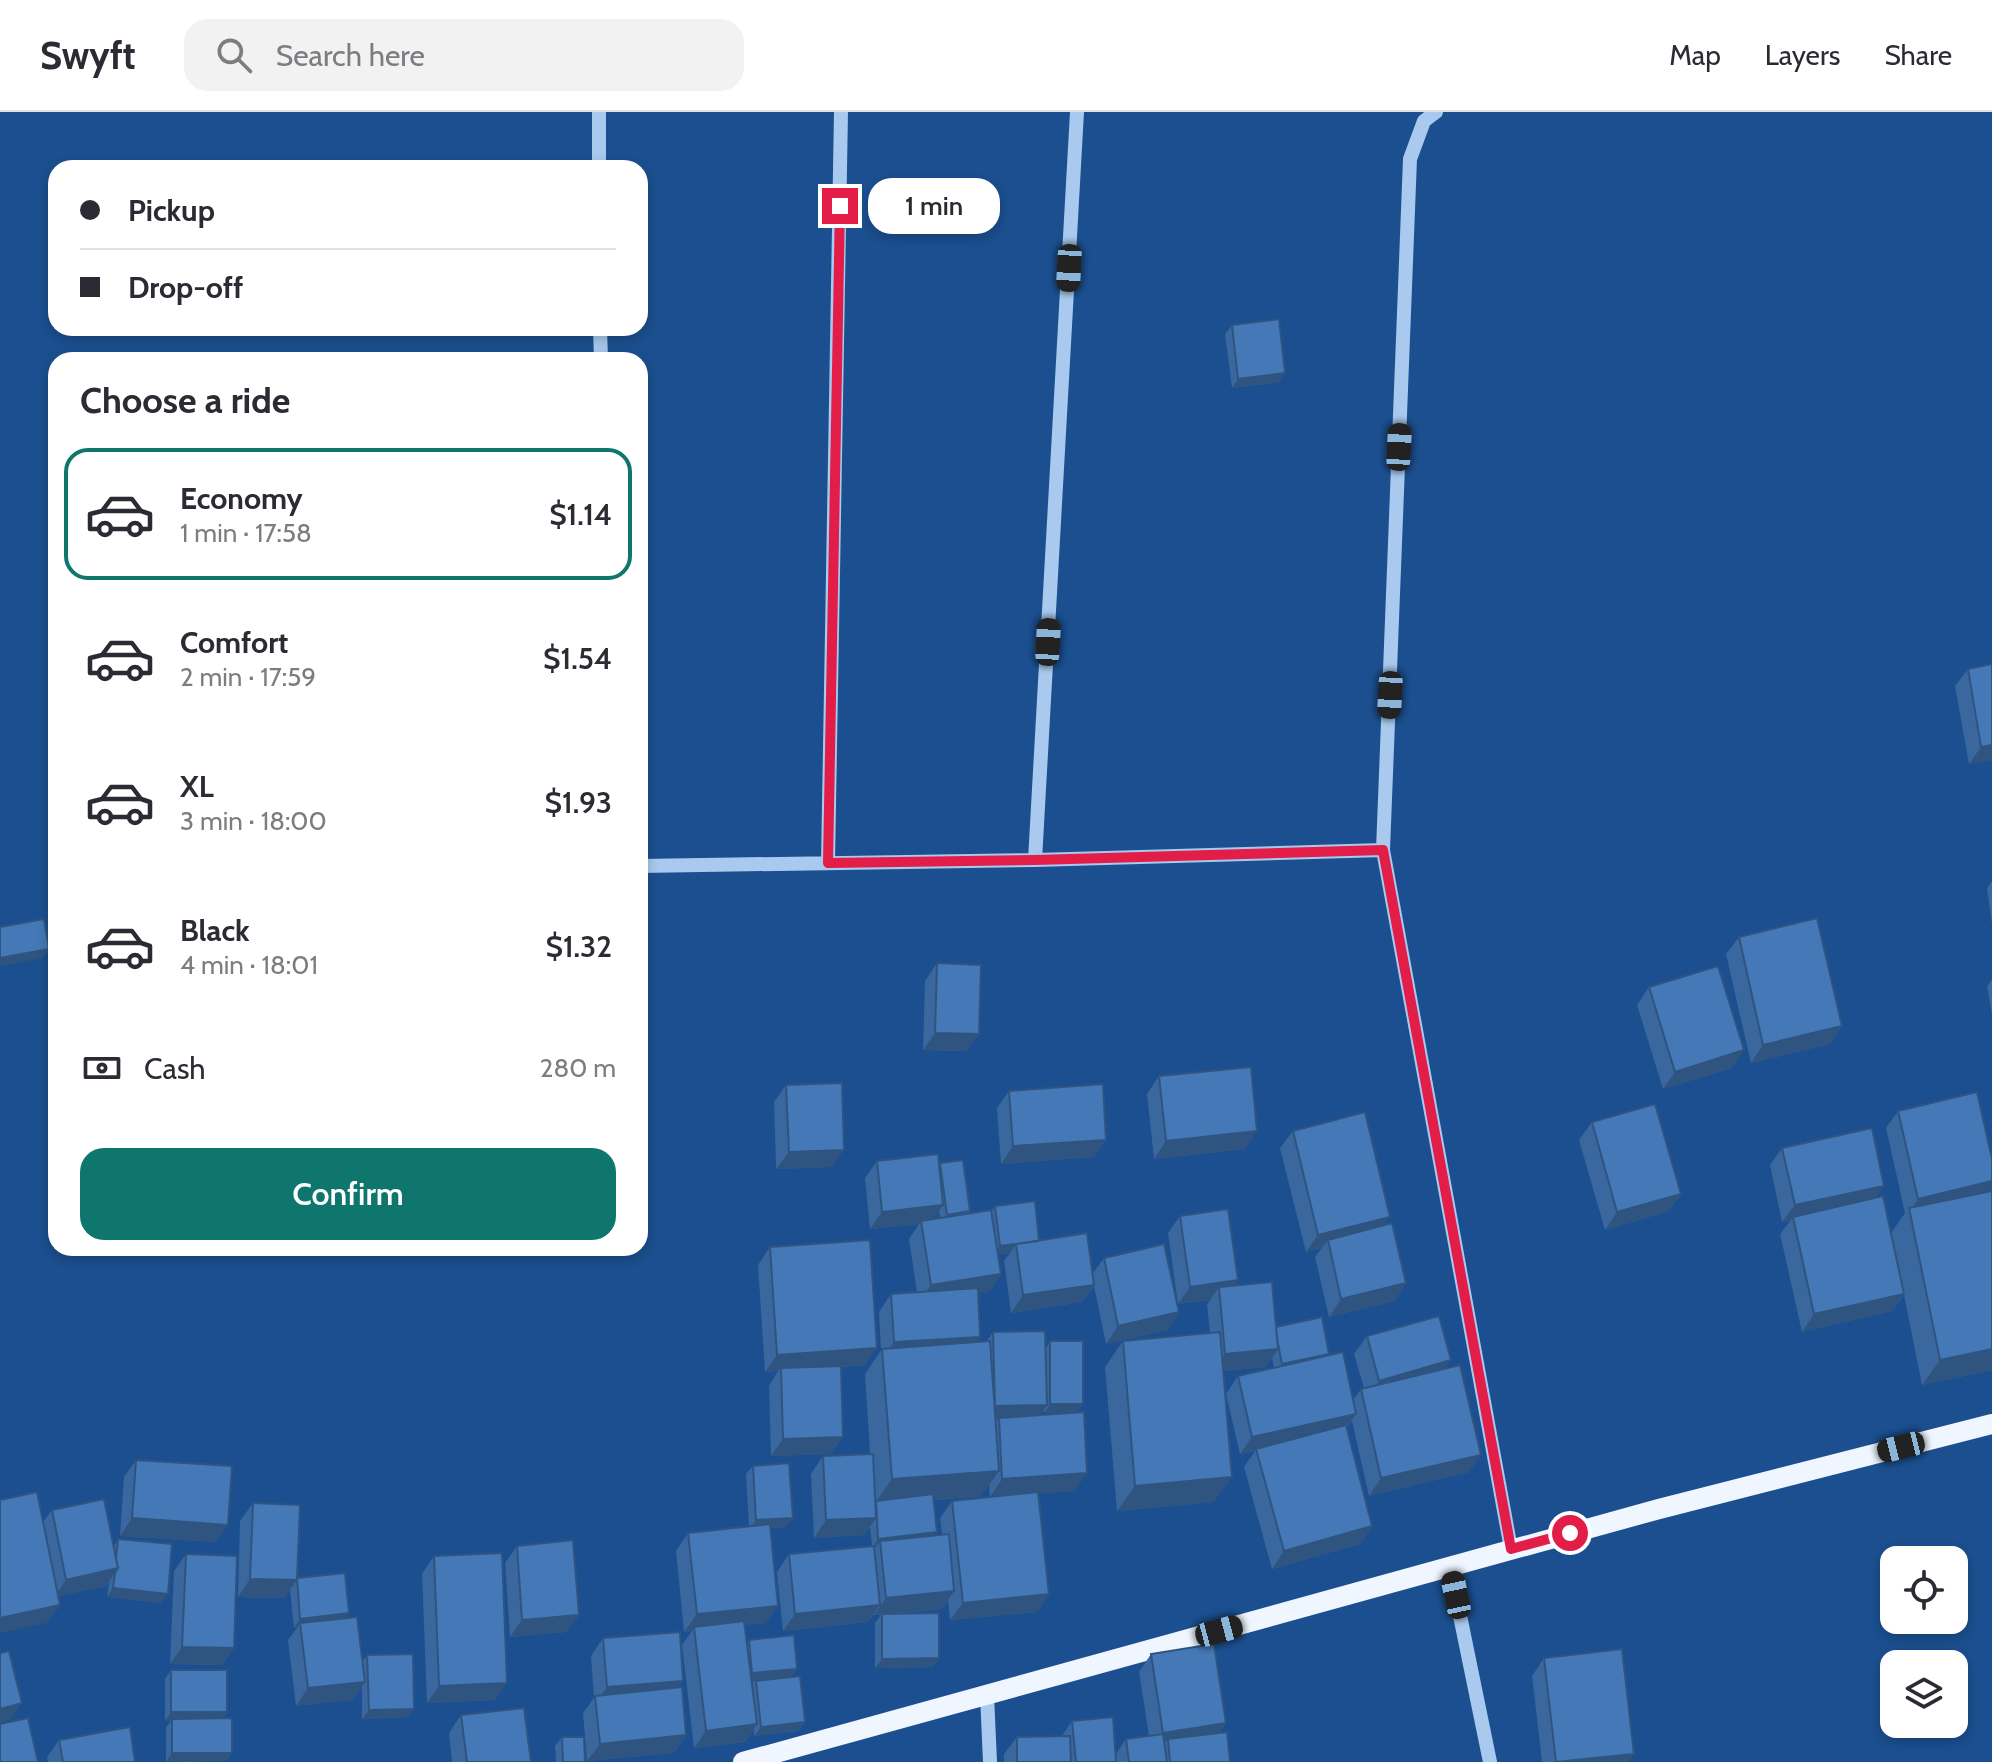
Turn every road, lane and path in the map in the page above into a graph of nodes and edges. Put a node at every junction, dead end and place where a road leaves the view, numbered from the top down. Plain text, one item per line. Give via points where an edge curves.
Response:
1 (599, 112) edge
2 (841, 112) edge
3 (1077, 112) edge
4 (1436, 112) edge
5 (599, 160) edge
6 (1383, 850) junction
7 (1035, 860) junction
8 (828, 863) junction
9 (648, 866) edge
10 (1992, 1424) edge
11 (1511, 1549) junction
12 (1450, 1567) junction
13 (987, 1695) junction
14 (743, 1762) edge
15 (990, 1762) edge
16 (1490, 1762) edge

1 - 5 street
2 - 8 street
3 - 7 street
4 - 6 street via 1424,121 1410,159
6 - 7 street
6 - 11 street
7 - 8 street
8 - 9 street
10 - 11 main road
11 - 12 main road
12 - 13 main road
12 - 16 street
13 - 14 main road
13 - 15 street

